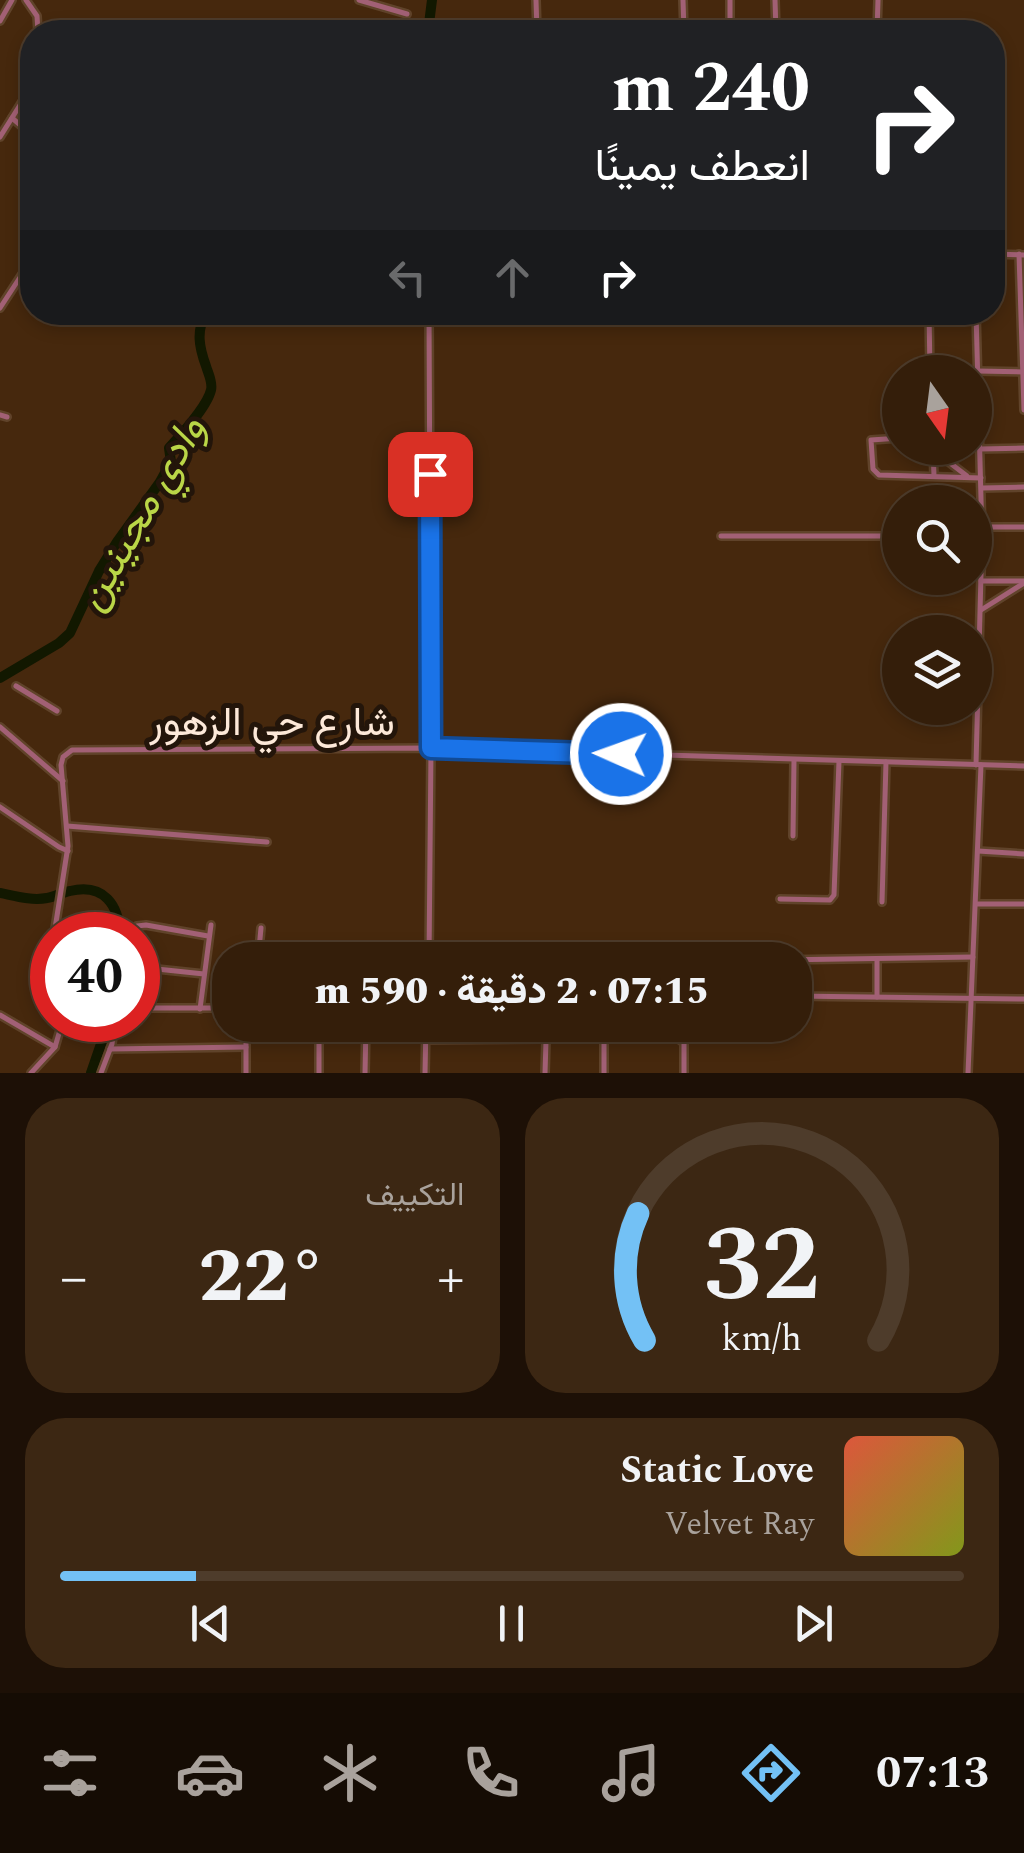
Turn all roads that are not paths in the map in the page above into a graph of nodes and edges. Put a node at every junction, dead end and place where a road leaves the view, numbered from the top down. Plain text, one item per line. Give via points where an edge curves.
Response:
1 (12, 0) edge
2 (359, 0) edge
3 (406, 14) dead end
4 (0, 21) edge
5 (20, 105) edge
6 (12, 118) junction
7 (20, 125) edge
8 (0, 137) edge
9 (1022, 254) edge
10 (20, 277) edge
11 (0, 308) edge
12 (429, 325) edge
13 (929, 325) edge
14 (976, 325) edge
15 (930, 355) edge
16 (977, 355) edge
17 (992, 371) edge
18 (1024, 372) edge
19 (1024, 410) edge
20 (882, 439) edge
21 (992, 448) edge
22 (1024, 448) edge
23 (934, 465) edge
24 (953, 465) edge
25 (981, 465) edge
26 (934, 476) junction
27 (970, 478) junction
28 (981, 478) junction
29 (981, 485) edge
30 (1024, 487) edge
31 (992, 488) edge
32 (1024, 527) edge
33 (992, 528) edge
34 (721, 536) dead end
35 (882, 536) edge
36 (992, 581) edge
37 (1024, 582) edge
38 (982, 595) edge
39 (981, 610) junction
40 (16, 686) dead end
41 (57, 712) dead end
42 (0, 727) edge
43 (431, 748) junction
44 (794, 760) junction
45 (839, 761) junction
46 (886, 762) junction
47 (978, 765) junction
48 (1024, 766) edge
49 (63, 781) junction
50 (3, 810) edge
51 (0, 820) edge
52 (67, 826) junction
53 (793, 836) dead end
54 (267, 842) dead end
55 (68, 851) junction
56 (978, 851) junction
57 (1024, 854) edge
58 (780, 899) dead end
59 (882, 902) dead end
60 (976, 904) junction
61 (1024, 904) edge
62 (58, 912) edge
63 (210, 925) dead end
64 (160, 927) edge
65 (262, 928) dead end
66 (209, 936) junction
67 (260, 942) edge
68 (429, 942) edge
69 (973, 956) junction
70 (877, 958) junction
71 (812, 959) edge
72 (160, 969) edge
73 (204, 974) junction
74 (812, 996) edge
75 (877, 996) junction
76 (971, 998) junction
77 (1024, 999) edge
78 (160, 1008) edge
79 (200, 1009) junction
80 (212, 1009) edge
81 (0, 1015) edge
82 (56, 1042) edge
83 (111, 1042) edge
84 (246, 1042) edge
85 (319, 1042) edge
86 (366, 1042) edge
87 (426, 1042) edge
88 (546, 1042) edge
89 (604, 1042) edge
90 (682, 1042) edge
91 (55, 1047) junction
92 (246, 1047) junction
93 (110, 1049) junction
94 (31, 1073) edge
95 (102, 1073) edge
96 (246, 1073) edge
97 (318, 1073) edge
98 (365, 1073) edge
99 (424, 1073) edge
100 (545, 1073) edge
101 (604, 1073) edge
102 (684, 1073) edge
103 (968, 1073) edge

1 - 4 street
2 - 3 street
5 - 6 street
6 - 7 street
6 - 8 street
9 - 18 street
10 - 11 street
12 - 43 street
13 - 15 street
14 - 16 street
17 - 18 street
18 - 19 street
20 - 26 street via 872,440 876,472
21 - 22 street
23 - 26 street
24 - 27 street
25 - 28 street
26 - 27 street
27 - 28 street
28 - 29 street
30 - 31 street
32 - 33 street
34 - 35 street
36 - 37 street
37 - 39 street
38 - 39 street
39 - 47 street
40 - 41 street
42 - 49 street
43 - 44 street, شارع حي الزهور
43 - 49 street, شارع حي الزهور via 82,748 63,757
43 - 68 street
44 - 45 street, شارع حي الزهور
44 - 53 street
45 - 46 street, شارع حي الزهور
45 - 58 street via 834,895
46 - 47 street, شارع حي الزهور
46 - 59 street
47 - 48 street, شارع حي الزهور
47 - 56 street
49 - 52 street
50 - 51 street
50 - 55 street
52 - 54 street
52 - 55 street
55 - 62 street
56 - 57 street
56 - 60 street
60 - 61 street
60 - 69 street
63 - 66 street
64 - 66 street
65 - 67 street
66 - 73 street
69 - 70 street
69 - 76 street
70 - 71 street
70 - 75 street
72 - 73 street
73 - 79 street
74 - 75 street
75 - 76 street
76 - 77 street
76 - 103 street
78 - 79 street
79 - 80 street
81 - 91 street
82 - 91 street
83 - 93 street
84 - 92 street
85 - 97 street
86 - 98 street
87 - 99 street
88 - 100 street
89 - 101 street
90 - 102 street
91 - 94 street
92 - 93 street
92 - 96 street
93 - 95 street

